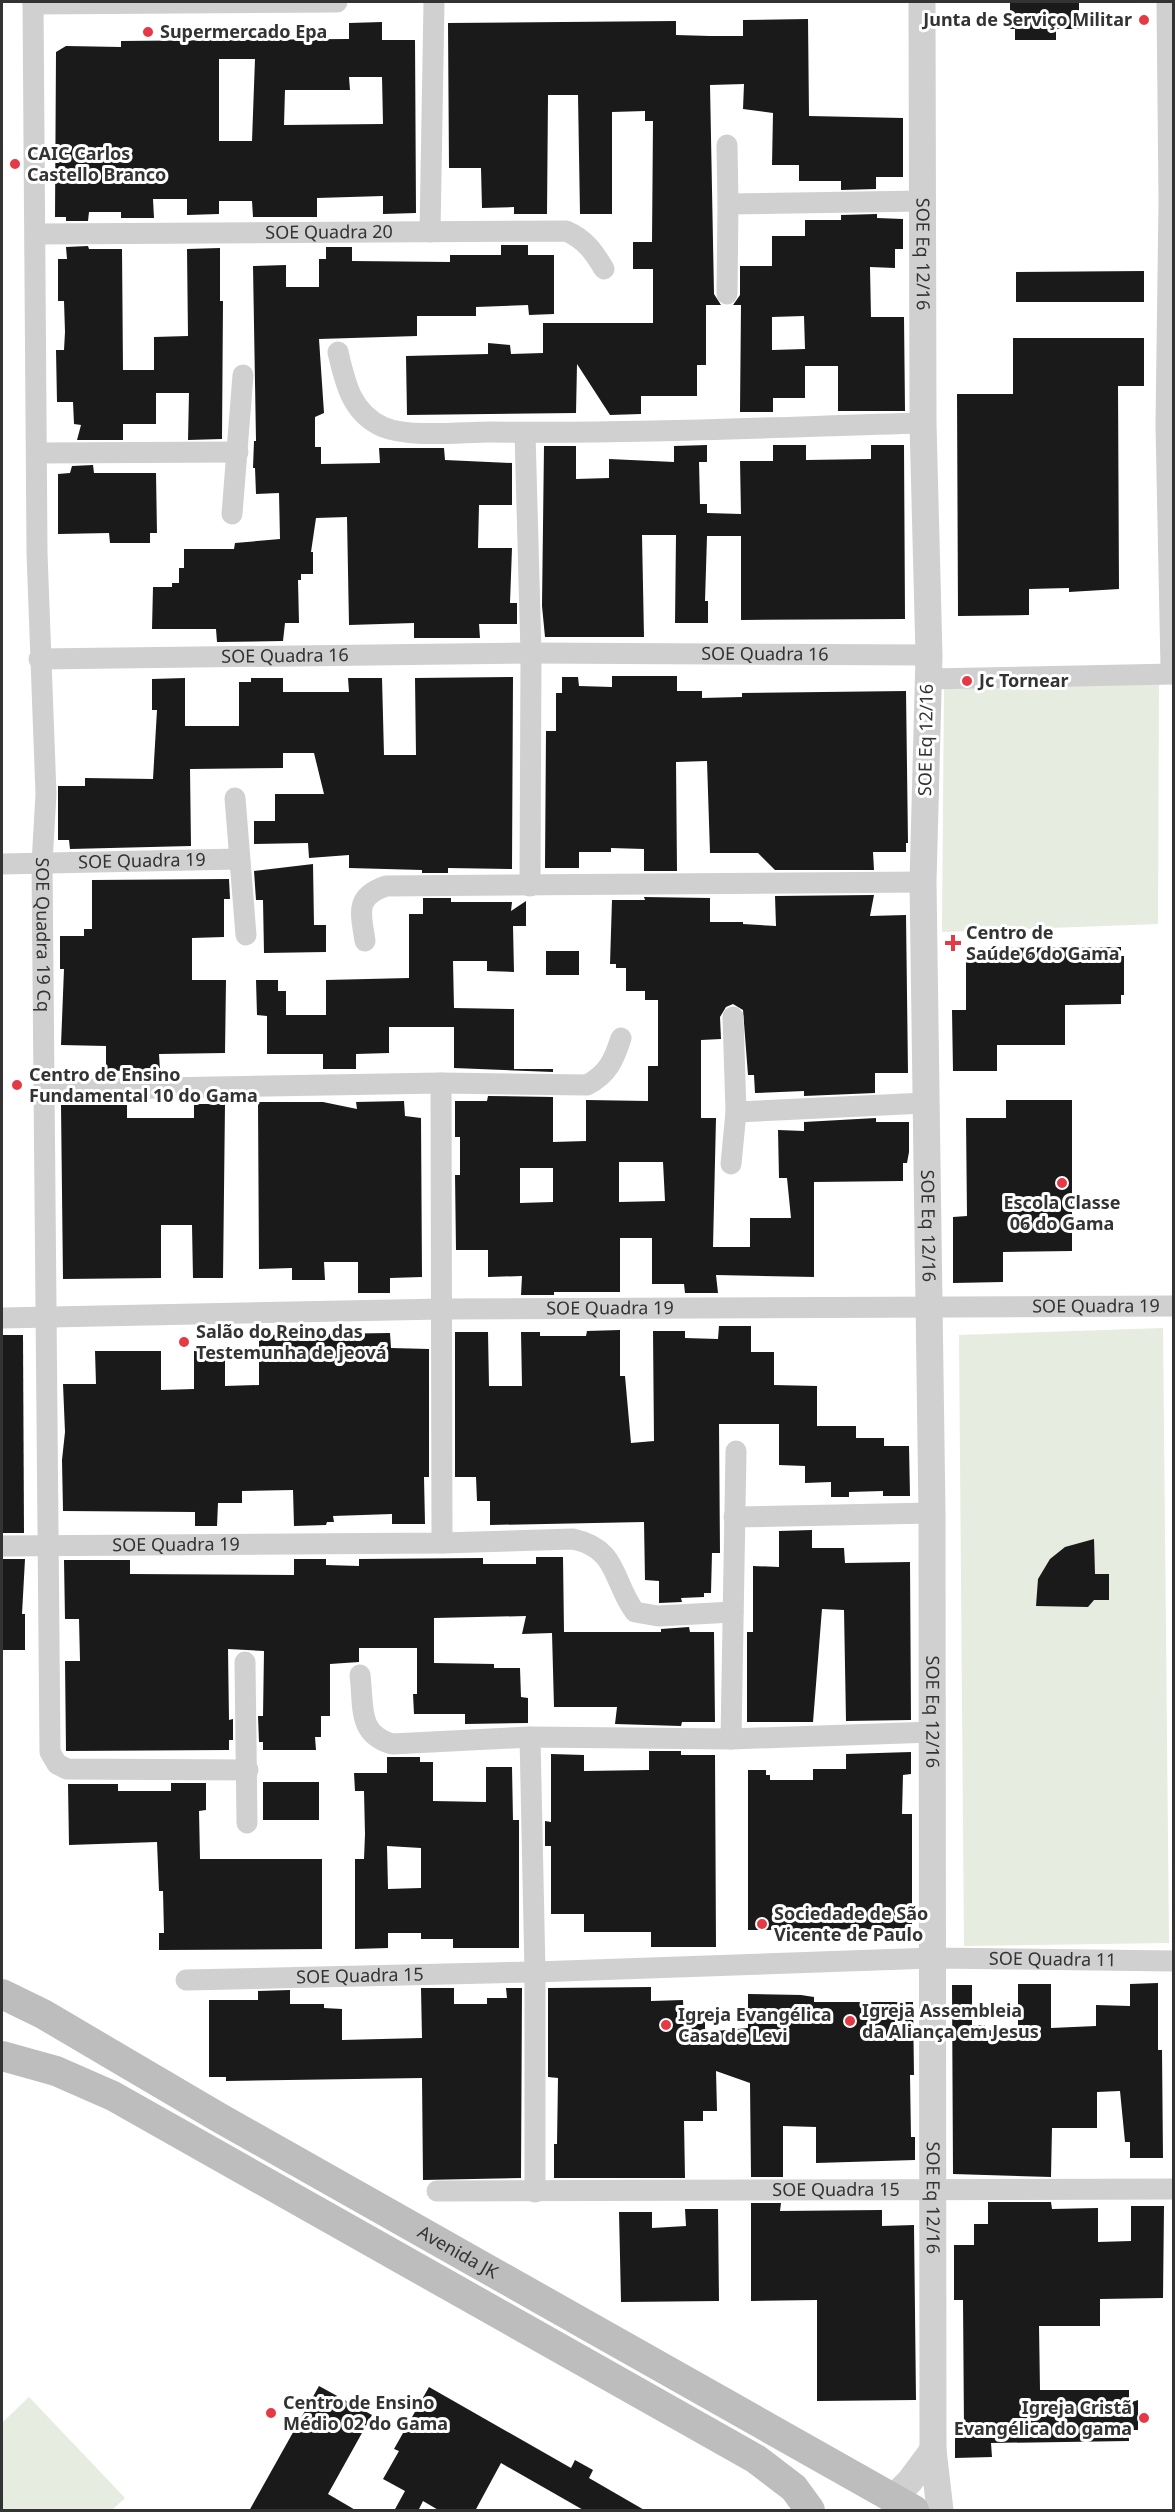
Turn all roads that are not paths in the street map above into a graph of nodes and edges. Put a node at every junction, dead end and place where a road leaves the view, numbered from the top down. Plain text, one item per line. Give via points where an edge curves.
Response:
1 (337, 2) edge
2 (434, 2) edge
3 (922, 2) edge
4 (1170, 2) edge
5 (33, 3) edge
6 (727, 145) dead end
7 (1173, 200) edge
8 (922, 201) junction
9 (728, 204) junction
10 (430, 232) junction
11 (37, 234) junction
12 (604, 269) dead end
13 (728, 294) dead end
14 (338, 352) dead end
15 (243, 375) dead end
16 (922, 423) junction
17 (1171, 425) edge
18 (525, 433) junction
19 (238, 452) junction
20 (38, 453) junction
21 (232, 514) dead end
22 (531, 653) junction
23 (39, 659) junction
24 (1173, 661) edge
25 (928, 667) junction
26 (235, 798) dead end
27 (240, 859) junction
28 (42, 863) junction
29 (2, 864) edge
30 (923, 882) junction
31 (530, 886) junction
32 (246, 935) dead end
33 (365, 941) dead end
34 (733, 1017) dead end
35 (621, 1038) dead end
36 (441, 1083) junction
37 (45, 1090) junction
38 (925, 1103) junction
39 (736, 1112) junction
40 (731, 1164) dead end
41 (928, 1305) junction
42 (1173, 1306) edge
43 (442, 1309) junction
44 (2, 1318) edge
45 (44, 1318) junction
46 (735, 1451) dead end
47 (932, 1513) junction
48 (734, 1517) junction
49 (47, 1544) junction
50 (442, 1544) junction
51 (2, 1546) edge
52 (733, 1612) junction
53 (245, 1662) dead end
54 (360, 1675) dead end
55 (933, 1732) junction
56 (530, 1737) junction
57 (731, 1739) junction
58 (248, 1770) junction
59 (247, 1822) dead end
60 (933, 1958) junction
61 (1173, 1961) edge
62 (535, 1972) junction
63 (186, 1980) dead end
64 (2, 1994) edge
65 (2, 2056) edge
66 (1173, 2189) edge
67 (437, 2191) dead end
68 (933, 2191) junction
69 (535, 2192) junction
70 (933, 2450) junction
71 (862, 2482) junction
72 (903, 2504) edge
73 (810, 2511) edge
74 (818, 2511) edge
75 (940, 2511) edge

1 - 5 street
2 - 10 street
3 - 8 street, SOE Eq 12/16
4 - 7 street
5 - 11 street
6 - 9 street
7 - 17 street
8 - 9 street
8 - 16 street, SOE Eq 12/16
9 - 13 street
10 - 11 street, SOE Quadra 20
10 - 12 street, SOE Quadra 20 via 566,231 580,237
11 - 20 street
14 - 18 street via 355,405 369,420 385,428
15 - 19 street
16 - 18 street
16 - 25 street, SOE Eq 12/16
17 - 24 street
18 - 22 street
19 - 20 street
19 - 21 street
20 - 23 street, SOE Quadra 19 Cq
22 - 23 street, SOE Quadra 16
22 - 25 street, SOE Quadra 16
22 - 31 street
23 - 28 street, SOE Quadra 19 Cq via 46,794
24 - 25 street, SOE Quadra 16
25 - 30 street, SOE Eq 12/16
26 - 27 street
27 - 28 street, SOE Quadra 19
27 - 32 street
28 - 29 street, SOE Quadra 19
28 - 37 street, SOE Quadra 19 Cq
30 - 31 street
30 - 38 street, SOE Eq 12/16
31 - 33 street via 386,886 366,896 360,908
34 - 39 street
35 - 36 street via 612,1064 587,1085
36 - 37 street
36 - 43 street
37 - 45 street, SOE Quadra 19 Cq
38 - 39 street
38 - 41 street, SOE Eq 12/16
39 - 40 street
41 - 42 street, SOE Quadra 19
41 - 43 street, SOE Quadra 19
41 - 47 street, SOE Eq 12/16
43 - 45 street, SOE Quadra 19
43 - 50 street
44 - 45 street, SOE Quadra 19
45 - 49 street
46 - 48 street
47 - 48 street
47 - 55 street, SOE Eq 12/16
48 - 52 street
49 - 50 street, SOE Quadra 19
49 - 51 street, SOE Quadra 19
49 - 58 street via 50,1752 57,1764 76,1770
50 - 52 street, SOE Quadra 19 via 573,1539 591,1543 609,1558 635,1612 658,1616
52 - 57 street
53 - 58 street
54 - 56 street via 366,1721 377,1740 392,1744
55 - 57 street
55 - 60 street, SOE Eq 12/16
56 - 57 street
56 - 62 street
58 - 59 street
60 - 61 street, SOE Quadra 11
60 - 62 street, SOE Quadra 15
60 - 68 street, SOE Eq 12/16
62 - 63 street, SOE Quadra 15
62 - 69 street
64 - 71 main road, Avenida JK
65 - 73 main road, Avenida JK via 56,2071 113,2096 756,2459 794,2488
66 - 68 street, SOE Quadra 15
67 - 69 street, SOE Quadra 15
68 - 69 street, SOE Quadra 15
68 - 70 street, SOE Eq 12/16
70 - 72 street via 910,2481
70 - 75 street, SOE Eq 12/16
71 - 72 main road, Avenida JK
71 - 74 main road via 836,2483 820,2499

